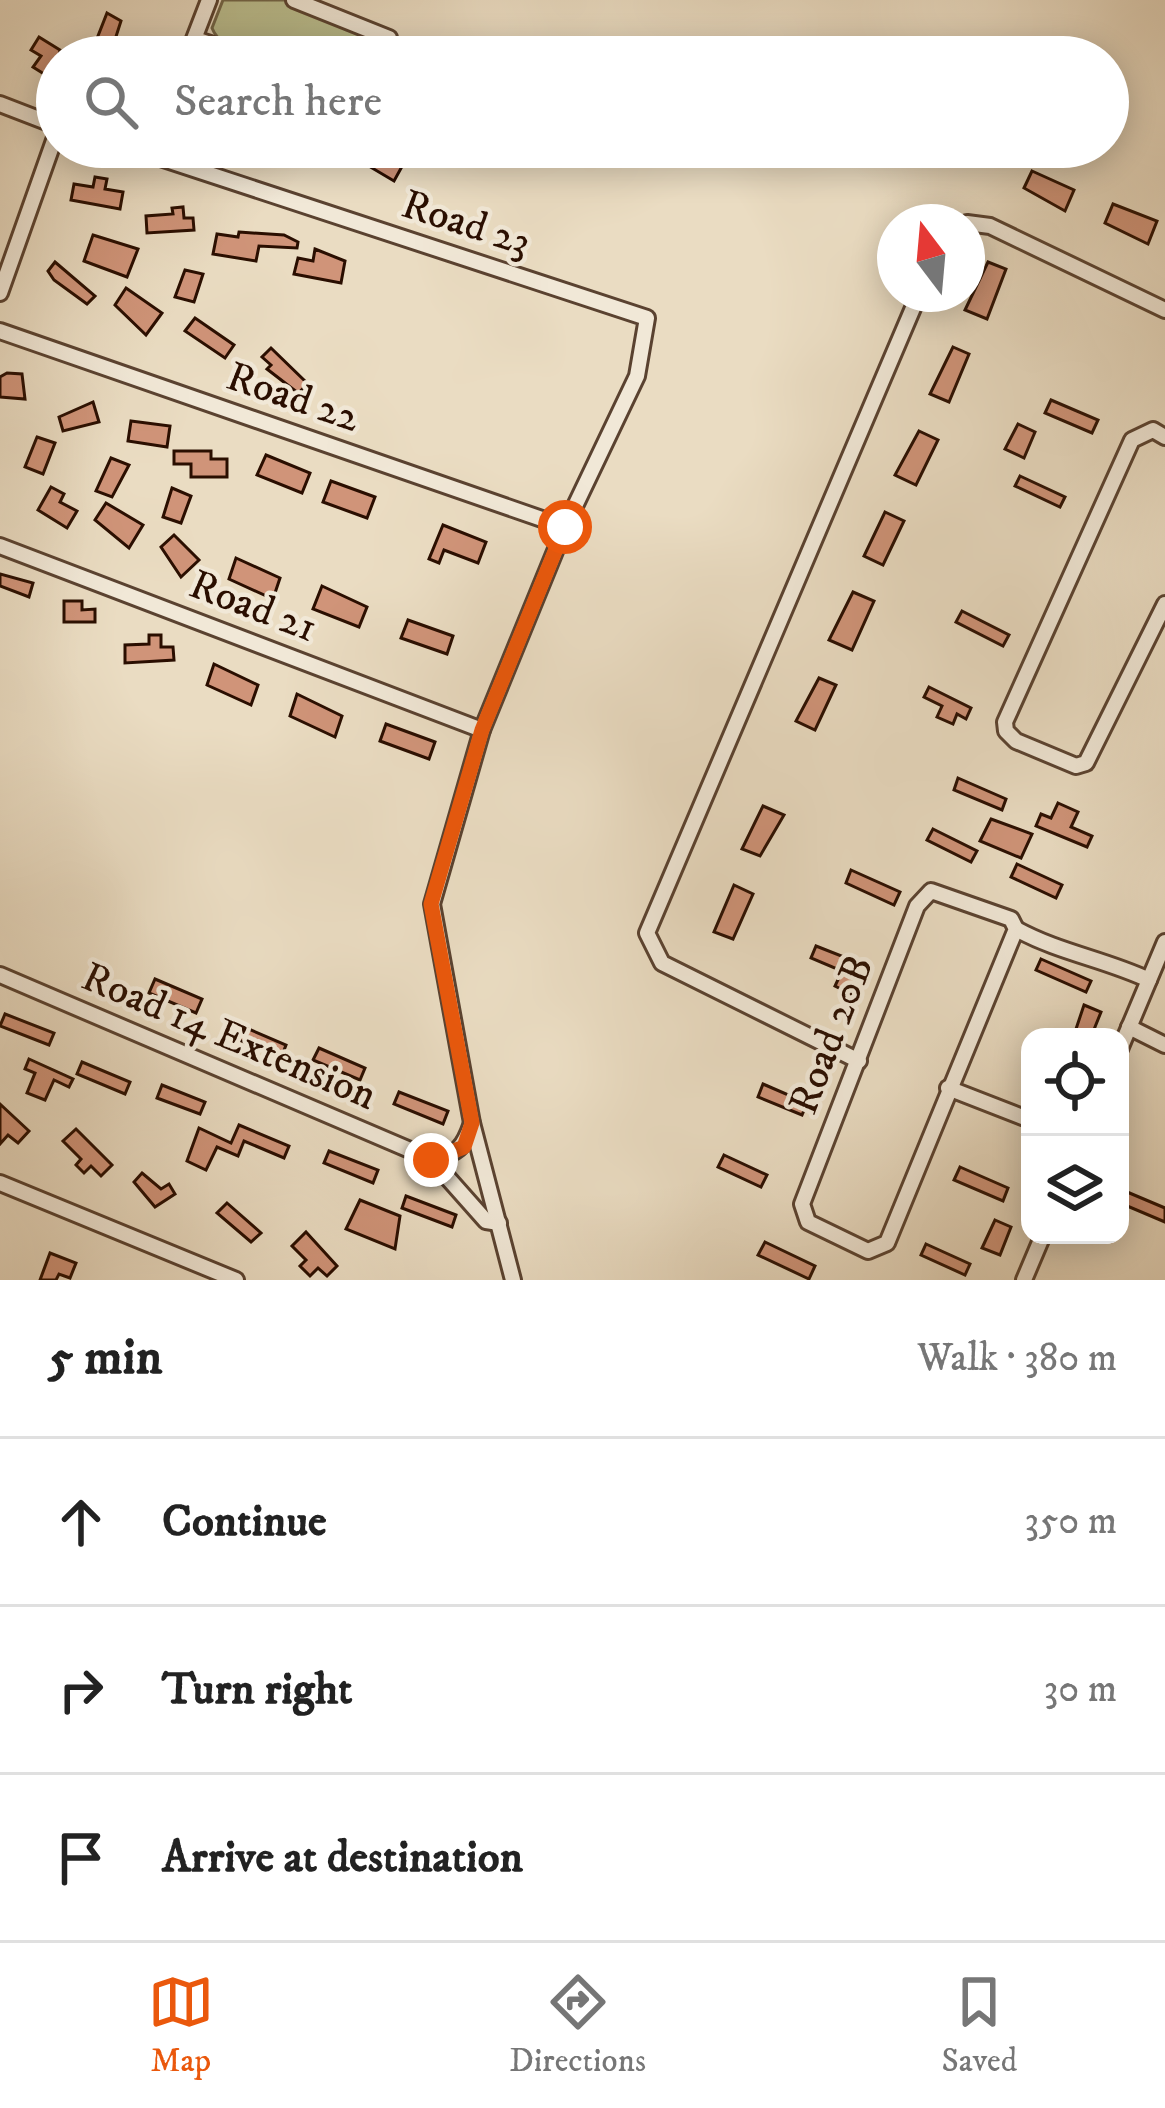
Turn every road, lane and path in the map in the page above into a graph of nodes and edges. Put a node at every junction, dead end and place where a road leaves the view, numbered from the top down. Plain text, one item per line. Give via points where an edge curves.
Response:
1 (209, 0) edge
2 (294, 0) edge
3 (196, 36) edge
4 (386, 36) edge
5 (0, 104) edge
6 (36, 120) edge
7 (43, 168) edge
8 (201, 168) edge
9 (985, 225) edge
10 (0, 293) edge
11 (1165, 310) edge
12 (912, 312) edge
13 (0, 331) edge
14 (1165, 437) edge
15 (565, 527) junction
16 (0, 546) edge
17 (1165, 604) edge
18 (1161, 622) edge
19 (482, 730) junction
20 (1016, 929) junction
21 (1165, 942) edge
22 (0, 975) edge
23 (1149, 980) junction
24 (1129, 1027) joint
25 (1165, 1045) edge
26 (859, 1061) junction
27 (948, 1088) junction
28 (1021, 1116) edge
29 (472, 1123) junction
30 (431, 1160) junction
31 (0, 1183) edge
32 (499, 1223) junction
33 (1038, 1244) edge
34 (236, 1280) edge
35 (513, 1280) edge
36 (1024, 1280) edge

1 - 3 street
2 - 4 street
5 - 6 street
7 - 10 street
8 - 15 street, Road 23 via 647,318 637,376
9 - 11 street
12 - 26 street via 647,933 662,963
13 - 15 street, Road 22
14 - 18 street via 1153,430 1132,440 1006,731 1076,766 1086,763
15 - 19 street
16 - 19 street, Road 21
17 - 18 street
19 - 29 street via 431,904
20 - 23 street via 1060,953
20 - 26 street, Road 20B via 1011,919 931,891 917,906
20 - 27 street, Road 20B
21 - 23 street
22 - 30 street, Road 14 Extension
23 - 24 street
24 - 25 street
26 - 27 street, Road 20B via 802,1204 808,1222 868,1251 886,1244
27 - 28 street
29 - 30 street via 464,1147
29 - 32 street
30 - 32 street via 486,1221
31 - 34 street
32 - 35 street
33 - 36 street

